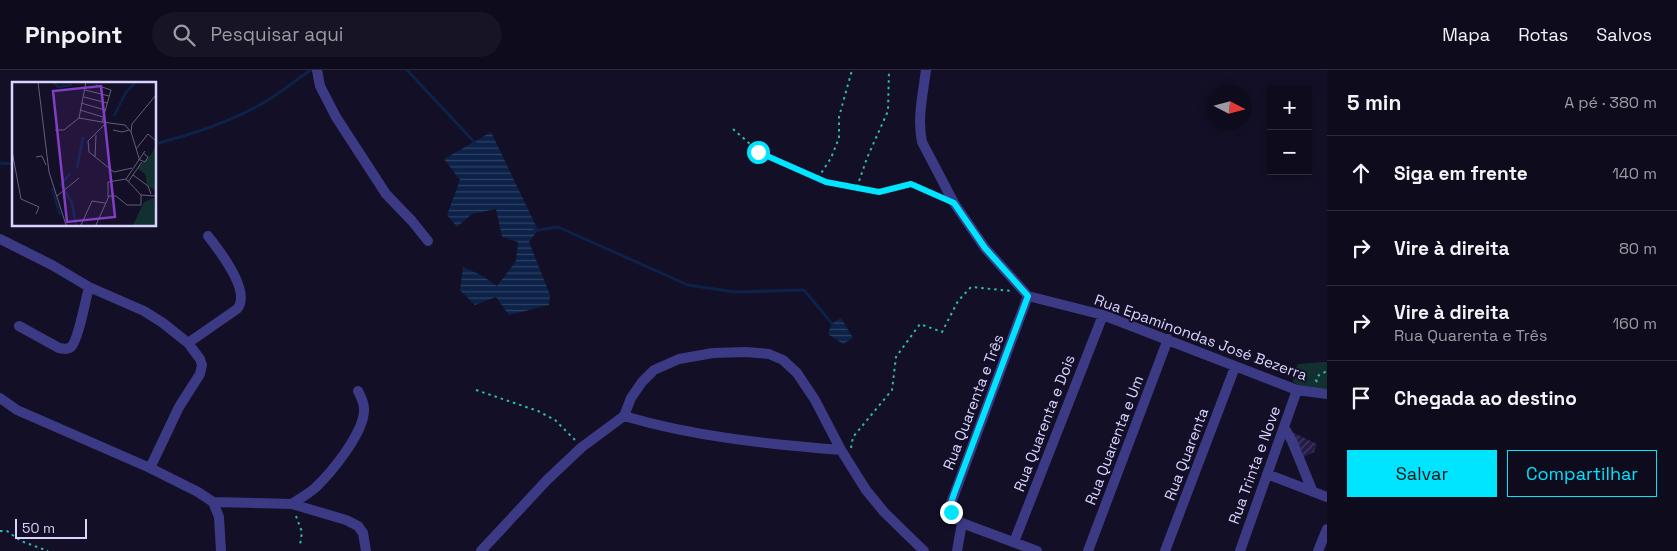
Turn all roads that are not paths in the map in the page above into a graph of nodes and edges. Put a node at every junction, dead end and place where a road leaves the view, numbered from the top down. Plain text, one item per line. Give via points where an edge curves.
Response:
1 (926, 70) edge
2 (317, 72) edge
3 (208, 236) dead end
4 (0, 239) edge
5 (428, 241) dead end
6 (89, 287) junction
7 (1028, 296) junction
8 (1102, 315) junction
9 (19, 326) dead end
10 (1168, 339) junction
11 (188, 342) junction
12 (1235, 367) junction
13 (1297, 390) junction
14 (358, 391) dead end
15 (1327, 394) edge
16 (0, 398) edge
17 (624, 416) junction
18 (1284, 427) junction
19 (841, 450) junction
20 (150, 468) junction
21 (1267, 474) junction
22 (1312, 490) junction
23 (1327, 497) edge
24 (213, 502) junction
25 (292, 504) junction
26 (958, 520) junction
27 (1327, 529) edge
28 (1014, 542) junction
29 (221, 551) edge
30 (366, 551) edge
31 (481, 551) edge
32 (924, 551) edge
33 (957, 551) edge
34 (1037, 551) edge
35 (1088, 551) edge
36 (1165, 551) edge
37 (1240, 551) edge
38 (1318, 551) edge

1 - 7 street via 920,120 922,142 954,203 985,248
2 - 5 street via 320,86 336,118 386,194
3 - 11 street via 226,260 236,281 241,303 238,309
4 - 6 street
6 - 9 street via 77,334 70,348 64,350
6 - 11 street via 144,311
7 - 8 street, Rua Epaminondas José Bezerra
7 - 26 street, Rua Quarenta e Três via 950,506
8 - 10 street, Rua Epaminondas José Bezerra
8 - 28 street, Rua Quarenta e Dois
10 - 12 street, Rua Epaminondas José Bezerra
10 - 35 street, Rua Quarenta e Um
11 - 20 street via 200,359 200,374 179,407
12 - 13 street, Rua Epaminondas José Bezerra
12 - 36 street, Rua Quarenta
13 - 15 street, Rua Epaminondas José Bezerra
13 - 18 street, Rua Trinta e Nove
14 - 25 street via 364,412 359,430 343,456 314,488
16 - 20 street via 17,410
17 - 19 street via 720,437
17 - 19 street via 642,382 662,366 679,359 713,354 769,354 783,360 797,372
17 - 31 street via 582,447 547,480
18 - 21 street, Rua Trinta e Nove
18 - 22 street
19 - 32 street via 884,512
20 - 24 street
21 - 22 street
21 - 37 street, Rua Trinta e Nove
22 - 23 street
24 - 25 street
24 - 29 street via 219,516
25 - 30 street via 358,526 363,532
26 - 28 street
26 - 33 street, Rua Quarenta e Três
27 - 38 street
28 - 34 street

